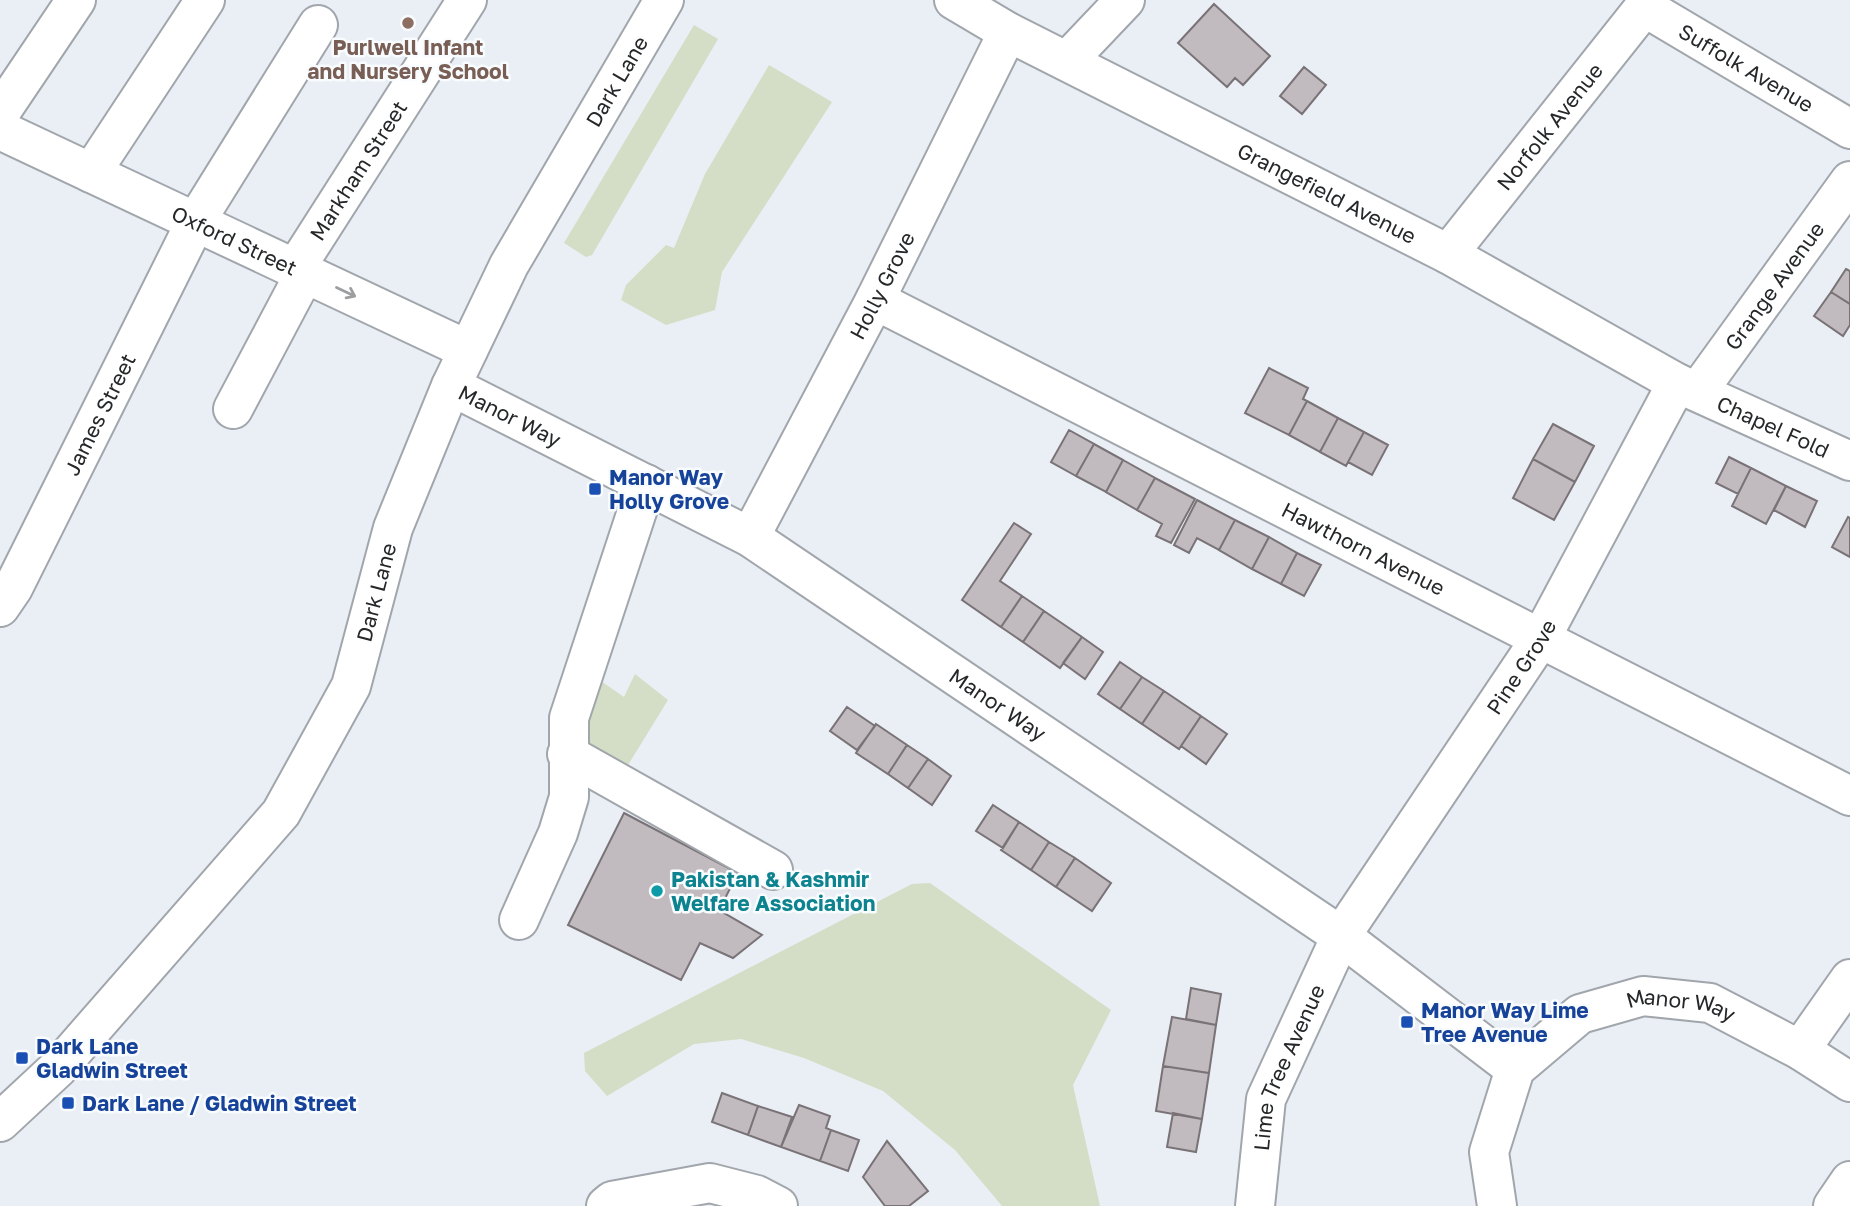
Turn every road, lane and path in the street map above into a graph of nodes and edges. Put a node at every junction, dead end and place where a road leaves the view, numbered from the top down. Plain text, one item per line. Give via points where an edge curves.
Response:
1 (76, 0) edge
2 (205, 0) edge
3 (467, 0) edge
4 (664, 0) edge
5 (954, 0) edge
6 (1125, 0) edge
7 (1647, 4) edge
8 (318, 25) dead end
9 (1008, 32) junction
10 (1067, 61) junction
11 (0, 113) edge
12 (1850, 129) edge
13 (0, 130) edge
14 (91, 173) junction
15 (1850, 181) edge
16 (195, 221) junction
17 (1448, 254) junction
18 (300, 271) junction
19 (875, 300) junction
20 (468, 350) junction
21 (450, 386) junction
22 (1688, 387) junction
23 (233, 409) dead end
24 (1850, 461) edge
25 (646, 484) junction
26 (750, 537) junction
27 (0, 607) edge
28 (1541, 638) junction
29 (567, 754) junction
30 (1850, 796) edge
31 (773, 870) dead end
32 (519, 920) dead end
33 (1341, 936) junction
34 (1850, 979) edge
35 (1800, 1050) junction
36 (1516, 1069) junction
37 (1850, 1082) edge
38 (1, 1119) edge
39 (1850, 1181) edge
40 (606, 1206) edge
41 (778, 1206) edge
42 (1255, 1206) edge
43 (1497, 1206) edge
44 (1833, 1206) edge

1 - 11 street
2 - 14 street
3 - 18 street, Markham Street
4 - 20 street, Dark Lane via 509,265
5 - 9 street, Grangefield Avenue
6 - 10 street
7 - 12 street, Suffolk Avenue
7 - 17 street, Norfolk Avenue
8 - 16 street, James Street
9 - 10 street, Grangefield Avenue
9 - 19 street, Holly Grove
10 - 17 street, Grangefield Avenue
13 - 14 street, Oxford Street
14 - 16 street, Oxford Street
15 - 22 street, Grange Avenue
16 - 18 street, Oxford Street
16 - 27 street, James Street
17 - 22 street, Grangefield Avenue
18 -> 20 street, Oxford Street
18 - 23 street, Markham Street
19 - 26 street, Holly Grove
19 - 28 street, Hawthorn Avenue
20 - 21 street, Dark Lane
21 - 25 street, Manor Way
21 - 38 street, Dark Lane via 393,528 351,686 281,813 58,1068
22 - 24 street, Chapel Fold
22 - 28 street, Pine Grove
25 - 26 street, Manor Way
25 - 29 street via 569,719
26 - 33 street, Manor Way
28 - 30 street, Hawthorn Avenue
28 - 33 street, Pine Grove
29 - 31 street
29 - 32 street via 569,797 558,834
33 - 36 street, Manor Way
33 - 42 street, Lime Tree Avenue via 1266,1099
34 - 35 street
35 - 36 street, Manor Way via 1710,1003 1643,996 1580,1014
35 - 37 street, Manor Way
36 - 43 street via 1489,1152
39 - 44 street
40 - 41 street via 612,1201 710,1183 757,1195

